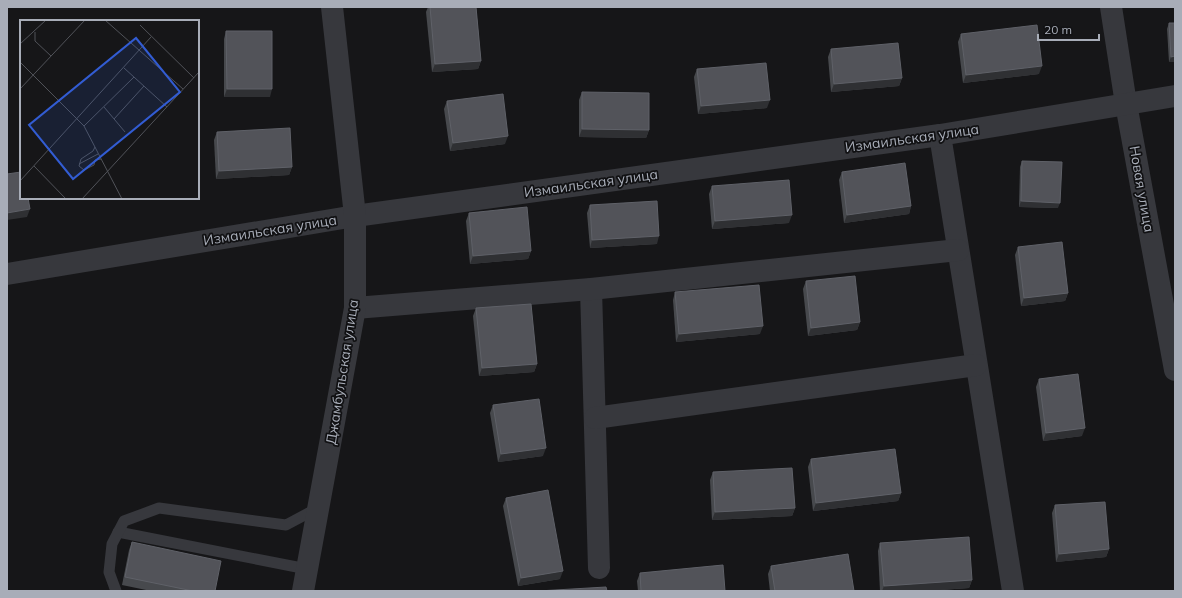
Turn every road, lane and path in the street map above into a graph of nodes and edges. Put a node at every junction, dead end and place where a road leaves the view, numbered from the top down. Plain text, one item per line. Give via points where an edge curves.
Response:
1 (332, 7) edge
2 (1111, 7) edge
3 (1175, 96) edge
4 (1126, 104) junction
5 (940, 135) junction
6 (355, 216) junction
7 (958, 250) junction
8 (7, 274) edge
9 (591, 289) junction
10 (355, 308) junction
11 (976, 365) junction
12 (1175, 370) edge
13 (595, 418) junction
14 (318, 508) junction
15 (118, 532) junction
16 (598, 568) dead end
17 (307, 569) junction
18 (116, 591) edge
19 (303, 591) edge
20 (1013, 591) edge

1 - 6 street, Джамбульская улица
2 - 4 street, Новая улица
3 - 4 street, Измаильская улица
4 - 5 street, Измаильская улица
4 - 12 street, Новая улица
5 - 6 street, Измаильская улица
5 - 7 street
6 - 8 street, Измаильская улица
6 - 10 street, Джамбульская улица
7 - 9 street
7 - 11 street
9 - 10 street
9 - 13 street
10 - 14 street, Джамбульская улица
11 - 13 street
11 - 20 street
13 - 16 street
14 - 15 lane via 286,525 159,508 124,521
14 - 17 street, Джамбульская улица
15 - 17 lane
15 - 18 lane via 112,544 109,572
17 - 19 street, Джамбульская улица

